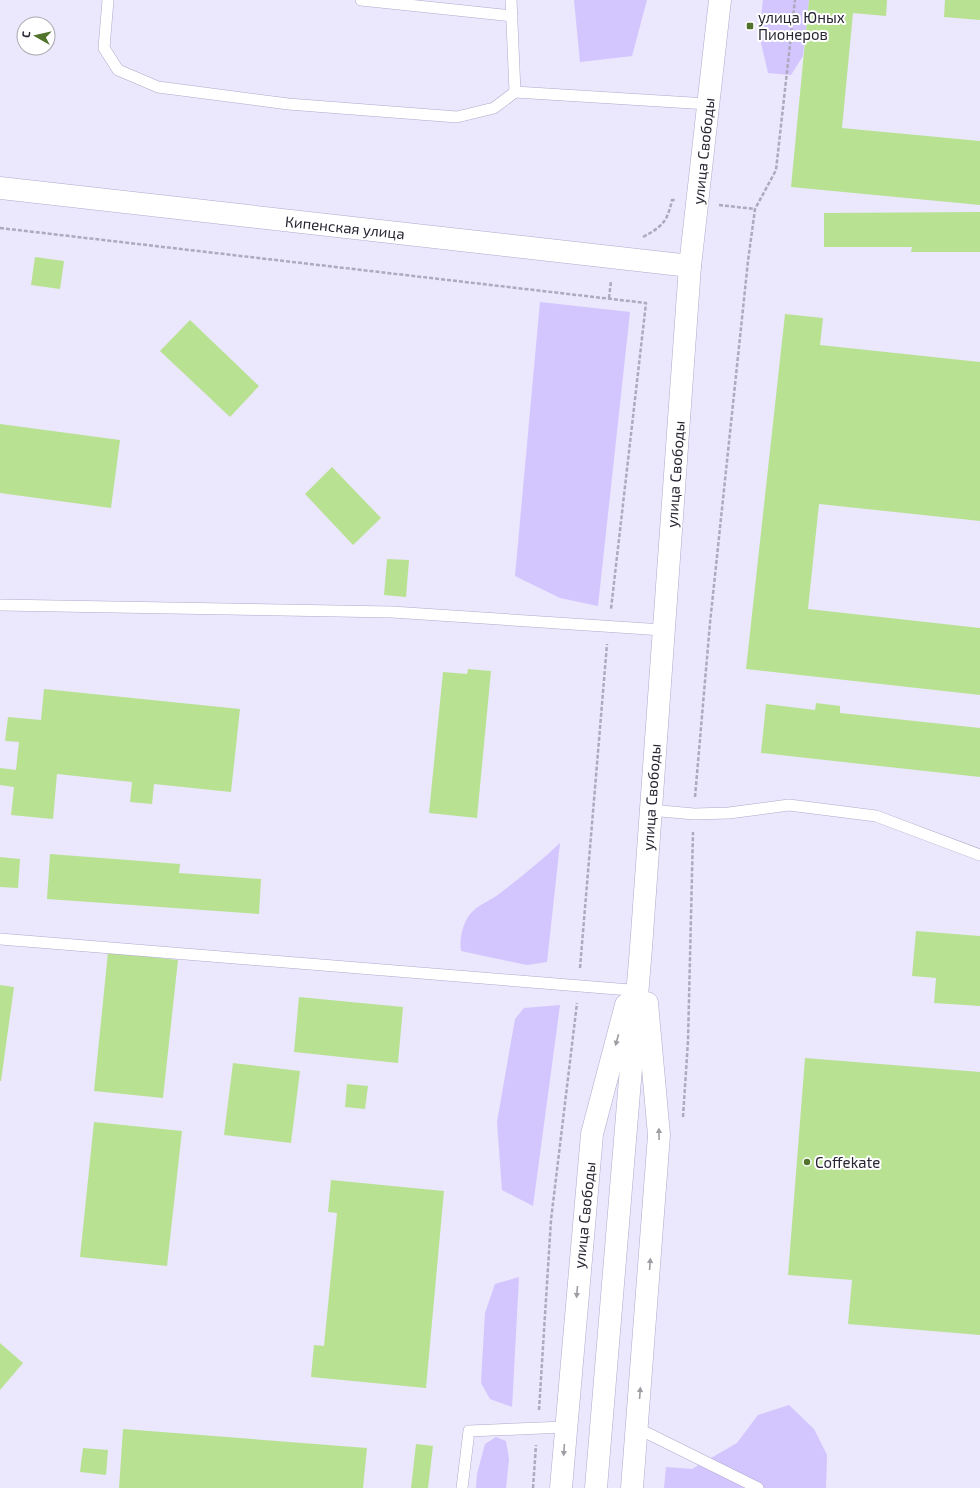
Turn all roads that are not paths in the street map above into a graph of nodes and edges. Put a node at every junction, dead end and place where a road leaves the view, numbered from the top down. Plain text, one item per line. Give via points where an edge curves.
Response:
1 (108, 0) edge
2 (361, 0) edge
3 (511, 0) edge
4 (720, 0) edge
5 (512, 16) junction
6 (516, 92) junction
7 (708, 104) junction
8 (0, 188) edge
9 (690, 266) junction
10 (0, 605) edge
11 (663, 630) junction
12 (650, 810) junction
13 (980, 855) edge
14 (0, 939) edge
15 (641, 948) junction
16 (630, 990) junction
17 (565, 1427) junction
18 (637, 1428) junction
19 (754, 1487) edge
20 (462, 1488) edge
21 (561, 1488) edge
22 (596, 1488) edge
23 (632, 1488) edge

1 - 6 lane via 104,48 118,70 158,87 288,104 457,117 494,108
2 - 5 lane
3 - 5 lane
4 - 7 main road, улица Свободы
5 - 6 lane
6 - 7 lane
7 - 9 main road, улица Свободы
8 - 9 main road, Кипенская улица
9 - 11 main road, улица Свободы
10 - 11 lane via 392,612
11 - 12 main road, улица Свободы
12 - 13 lane via 694,814 729,813 789,805 876,816
12 - 15 main road, улица Свободы
14 - 16 lane
15 - 16 main road, улица Свободы
18 -> 15 main road, улица Свободы via 659,1135
15 - 22 main road, улица Свободы
16 -> 17 main road, улица Свободы via 592,1134
17 - 20 lane via 469,1431
17 -> 21 main road, улица Свободы
18 - 19 lane
18 - 23 main road, улица Свободы

